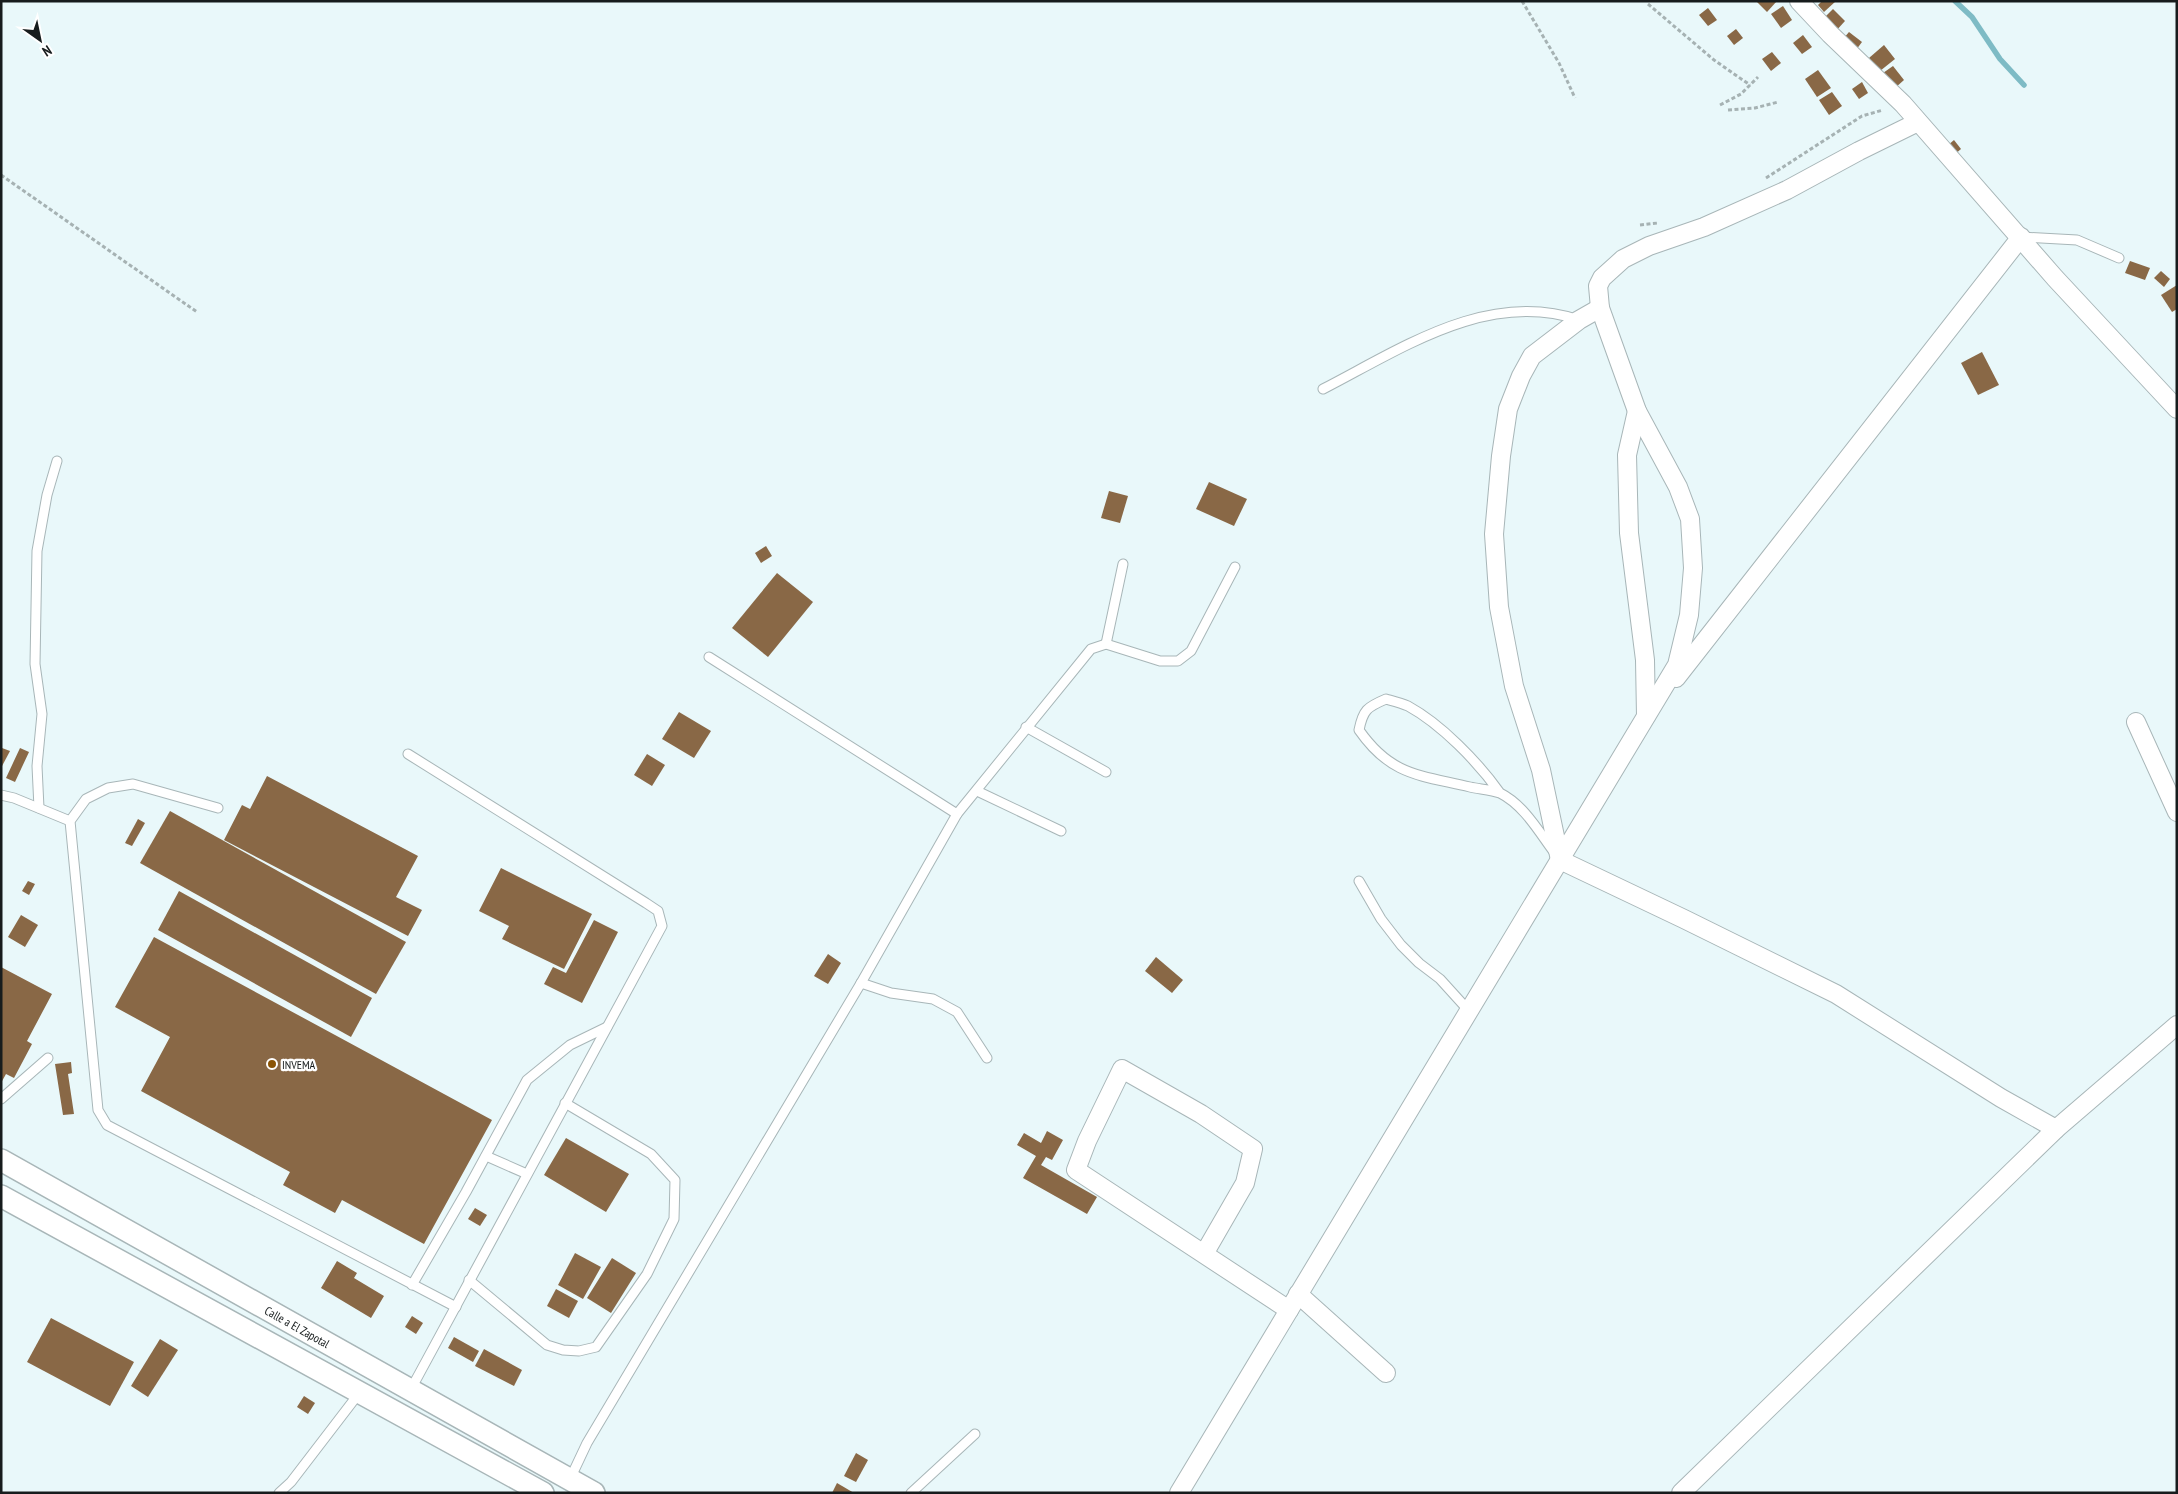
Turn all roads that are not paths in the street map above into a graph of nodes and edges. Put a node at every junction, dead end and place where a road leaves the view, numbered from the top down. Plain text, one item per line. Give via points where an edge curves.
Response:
1 (1799, 1) edge
2 (1918, 122) junction
3 (2021, 237) junction
4 (2119, 258) dead end
5 (1600, 308) junction
6 (1579, 320) junction
7 (1323, 389) dead end
8 (2177, 409) edge
9 (1637, 411) junction
10 (57, 461) dead end
11 (1123, 564) dead end
12 (1234, 568) dead end
13 (1106, 644) junction
14 (709, 657) dead end
15 (1646, 716) junction
16 (2136, 722) dead end
17 (1026, 728) junction
18 (408, 754) dead end
19 (1106, 772) dead end
20 (977, 791) junction
21 (1500, 793) junction
22 (1, 795) edge
23 (39, 808) junction
24 (218, 808) dead end
25 (2177, 812) edge
26 (958, 814) junction
27 (70, 821) junction
28 (1061, 831) dead end
29 (1560, 860) junction
30 (1359, 882) dead end
31 (861, 983) junction
32 (1469, 1011) junction
33 (2177, 1025) edge
34 (607, 1027) junction
35 (48, 1058) dead end
36 (987, 1058) dead end
37 (1, 1100) edge
38 (565, 1103) junction
39 (2056, 1129) junction
40 (486, 1156) junction
41 (1, 1160) edge
42 (527, 1174) junction
43 (1, 1196) edge
44 (1204, 1254) junction
45 (469, 1280) junction
46 (412, 1285) junction
47 (1298, 1294) junction
48 (456, 1307) junction
49 (1289, 1310) junction
50 (1386, 1373) dead end
51 (411, 1389) junction
52 (360, 1392) junction
53 (975, 1434) dead end
54 (570, 1480) junction
55 (279, 1493) edge
56 (543, 1493) edge
57 (594, 1493) edge
58 (911, 1493) edge
59 (1179, 1493) edge
60 (1681, 1493) edge

1 - 2 street
2 - 3 street
2 - 5 street via 1787,190 1623,259 1602,278 1598,286
3 - 4 lane via 2077,240
3 - 8 street
3 - 15 street
5 - 6 street
5 - 9 street
6 - 7 lane via 1560,314 1518,311 1480,318 1434,331
6 - 29 street via 1532,356 1521,376 1508,409 1494,534 1499,607 1514,686 1541,770
9 - 15 street via 1627,455 1629,532 1645,660
9 - 15 street via 1678,487 1690,519 1694,568 1689,615 1677,665
10 - 23 lane via 37,551 35,664 42,714 37,766
11 - 13 lane
12 - 13 lane via 1191,651 1178,661 1160,661
13 - 17 lane via 1091,649
14 - 26 lane
15 - 29 street
16 - 25 street
17 - 19 lane
17 - 20 lane
18 - 34 lane via 658,911 662,926
20 - 26 lane
20 - 28 lane
21 - 21 lane via 1410,774 1390,763 1369,745 1359,730 1362,716 1370,706 1386,699 1407,706 1433,723 1473,760
21 - 29 lane via 1522,810
22 - 23 lane
23 - 27 lane
24 - 27 lane via 133,784 108,788 86,799
26 - 31 lane
27 - 46 lane via 98,1110 107,1125
29 - 32 street
29 - 39 street via 1836,994
30 - 32 lane via 1401,945 1440,979
31 - 36 lane via 891,993 933,999 957,1012
31 - 54 lane via 587,1443
32 - 47 street
33 - 39 street
34 - 38 lane
34 - 40 lane via 570,1045 527,1080
35 - 37 lane
38 - 42 lane
38 - 45 lane via 651,1154 675,1180 674,1219 647,1274 596,1347 578,1351 547,1345
39 - 60 street
40 - 42 lane
40 - 46 lane
41 - 51 street, Calle a El Zapotal
42 - 45 lane
43 - 52 street
44 - 44 street via 1076,1170 1086,1141 1122,1069 1253,1149 1245,1183
44 - 49 street
45 - 48 lane
46 - 48 lane
47 - 49 street
47 - 50 street
48 - 51 lane
49 - 59 street
51 - 54 street, Calle a El Zapotal
52 - 55 lane
52 - 56 street
53 - 58 lane
54 - 57 street, Calle a El Zapotal

